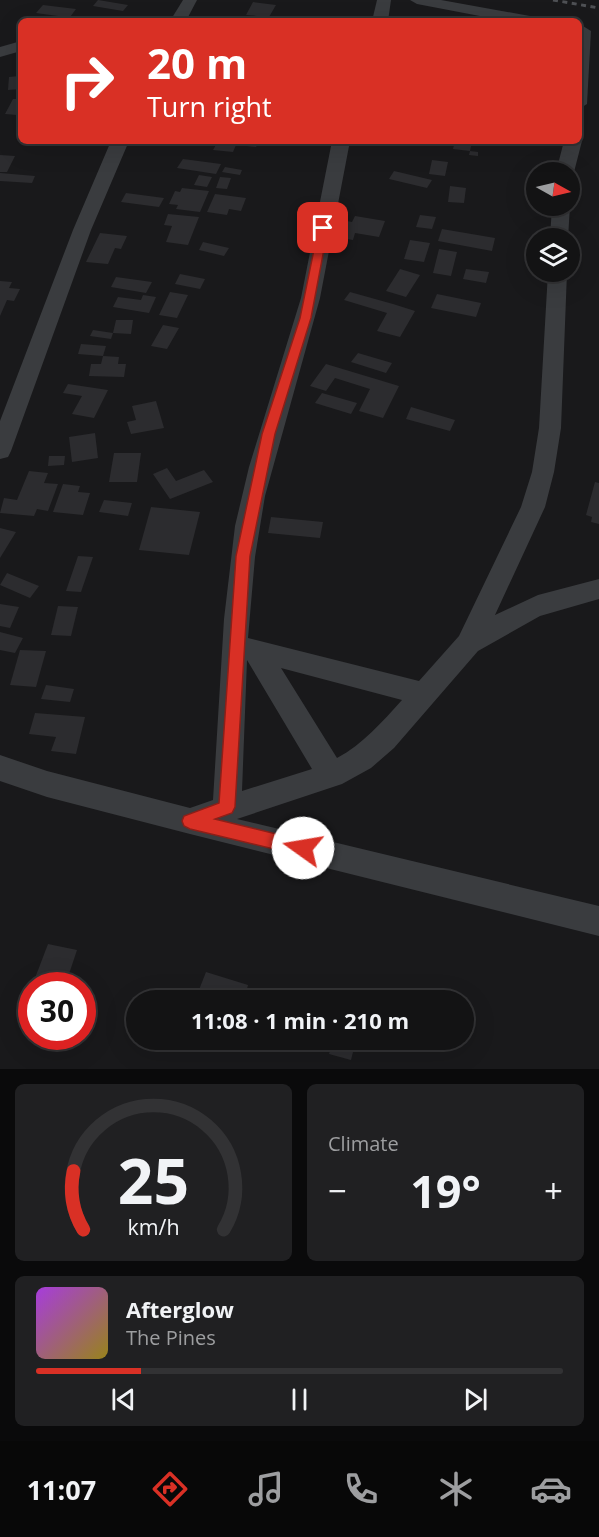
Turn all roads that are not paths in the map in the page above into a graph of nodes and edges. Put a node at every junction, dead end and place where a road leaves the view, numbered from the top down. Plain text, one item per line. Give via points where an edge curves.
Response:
1 (190, 0) edge
2 (384, 0) edge
3 (417, 0) edge
4 (180, 18) edge
5 (381, 18) edge
6 (514, 18) edge
7 (587, 32) edge
8 (0, 41) edge
9 (18, 44) edge
10 (18, 46) edge
11 (0, 52) edge
12 (582, 77) edge
13 (119, 144) edge
14 (340, 144) edge
15 (572, 144) edge
16 (568, 162) edge
17 (556, 282) edge
18 (0, 451) edge
19 (599, 589) edge
20 (469, 643) junction
21 (247, 649) junction
22 (424, 694) junction
23 (0, 768) edge
24 (332, 775) junction
25 (227, 807) junction
26 (190, 821) junction
27 (599, 921) edge

1 - 4 street
2 - 5 street
3 - 6 street
7 - 12 street
8 - 9 street
10 - 11 street
13 - 18 street via 82,230
14 - 21 street via 305,318 255,490 243,556
15 - 16 street
17 - 20 street via 550,428 543,472 533,507
19 - 20 street via 567,594 514,614
20 - 22 street
21 - 22 street
21 - 24 street
21 - 25 street
22 - 24 street via 384,739 361,759
23 - 26 street
24 - 25 street
25 - 26 street
26 - 27 street

